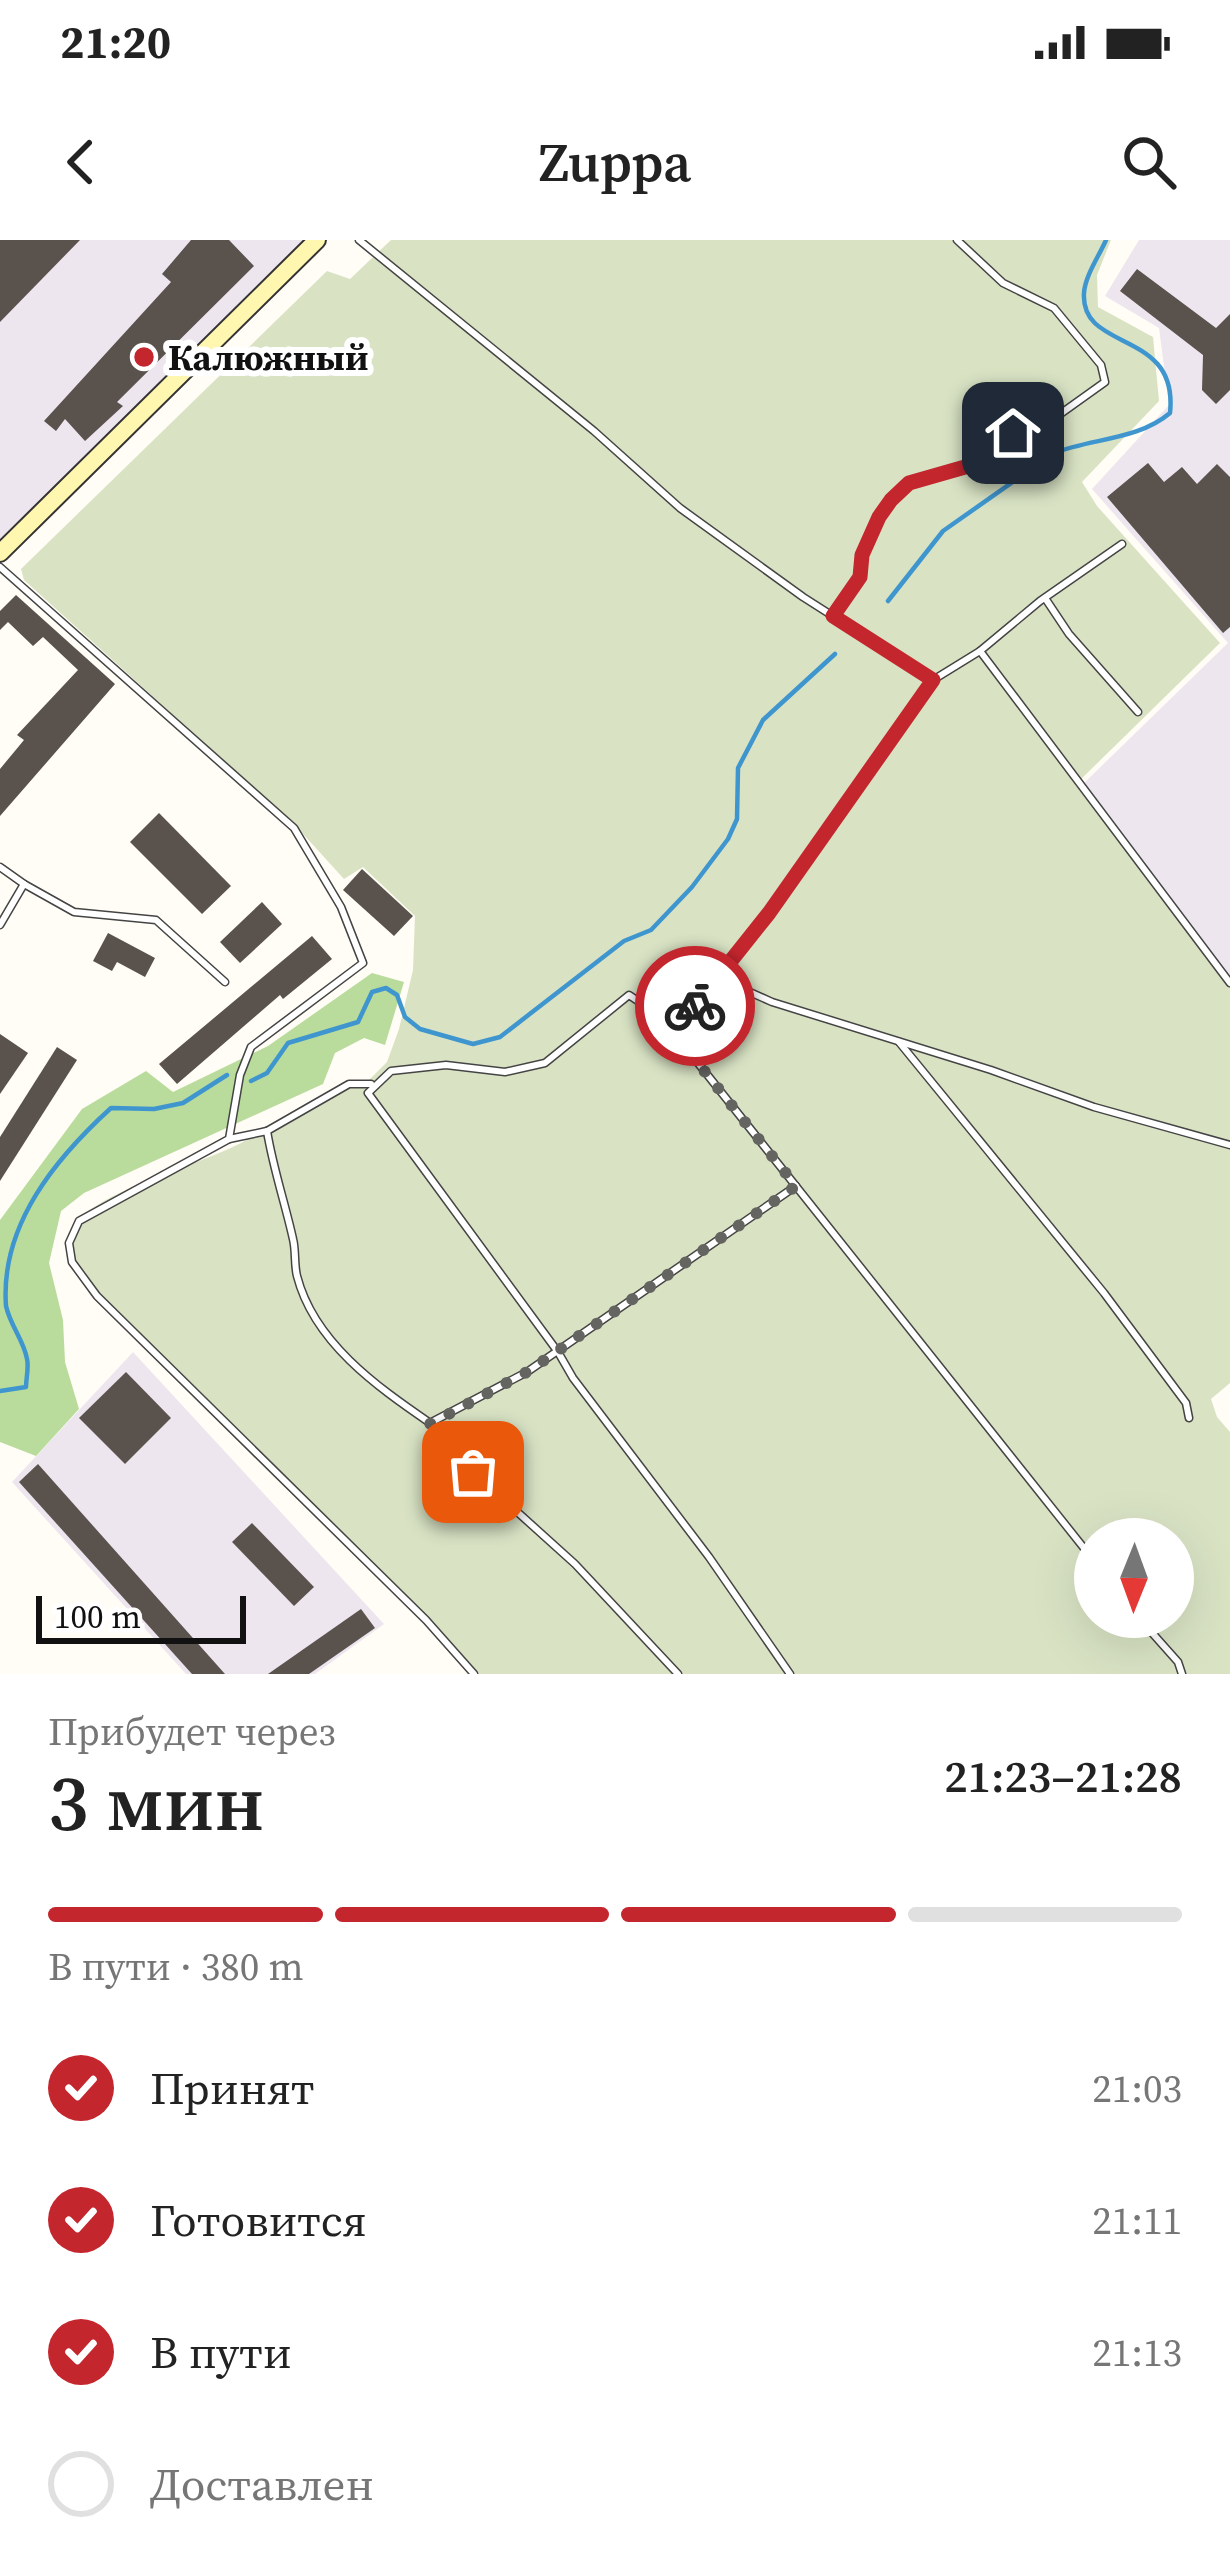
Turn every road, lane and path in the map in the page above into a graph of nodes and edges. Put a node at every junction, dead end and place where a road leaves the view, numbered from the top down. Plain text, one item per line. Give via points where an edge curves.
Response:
1 (317, 240) edge
2 (358, 240) edge
3 (958, 240) edge
4 (1122, 544) dead end
5 (0, 554) edge
6 (0, 568) edge
7 (1045, 598) junction
8 (833, 616) junction
9 (980, 651) junction
10 (933, 680) junction
11 (1138, 712) dead end
12 (0, 867) edge
13 (24, 884) junction
14 (0, 925) edge
15 (721, 971) junction
16 (225, 982) dead end
17 (1230, 983) edge
18 (678, 1028) junction
19 (898, 1042) junction
20 (373, 1084) junction
21 (267, 1131) junction
22 (229, 1139) junction
23 (1230, 1145) edge
24 (796, 1186) junction
25 (558, 1352) junction
26 (1189, 1418) dead end
27 (430, 1424) junction
28 (1074, 1536) edge
29 (1157, 1638) edge
30 (474, 1674) edge
31 (678, 1674) edge
32 (790, 1674) edge
33 (1182, 1674) edge

1 - 5 main road
2 - 8 lane via 680,508
3 - 8 lane via 1003,283 1054,308 1101,365 1105,382 965,467 909,483 879,517 860,577
4 - 7 lane
6 - 22 lane via 294,828 341,907 363,963 250,1047
7 - 9 lane
7 - 11 lane
8 - 10 lane
9 - 10 lane
9 - 17 lane
10 - 15 lane
12 - 13 lane
13 - 14 lane
13 - 16 lane via 74,912 156,920
15 - 18 lane
15 - 19 lane via 772,1002
18 - 20 lane via 629,995 545,1063 505,1072 417,1067
18 - 24 lane
19 - 23 lane
19 - 26 lane via 1104,1292
20 - 21 lane via 349,1084
20 - 25 lane via 368,1093 381,1113
21 - 22 lane
21 - 27 lane via 308,1307 350,1360
22 - 30 lane via 79,1221 69,1243 73,1262 97,1296
24 - 25 lane
24 - 28 lane
25 - 27 lane
25 - 32 lane
27 - 31 lane
29 - 33 lane

